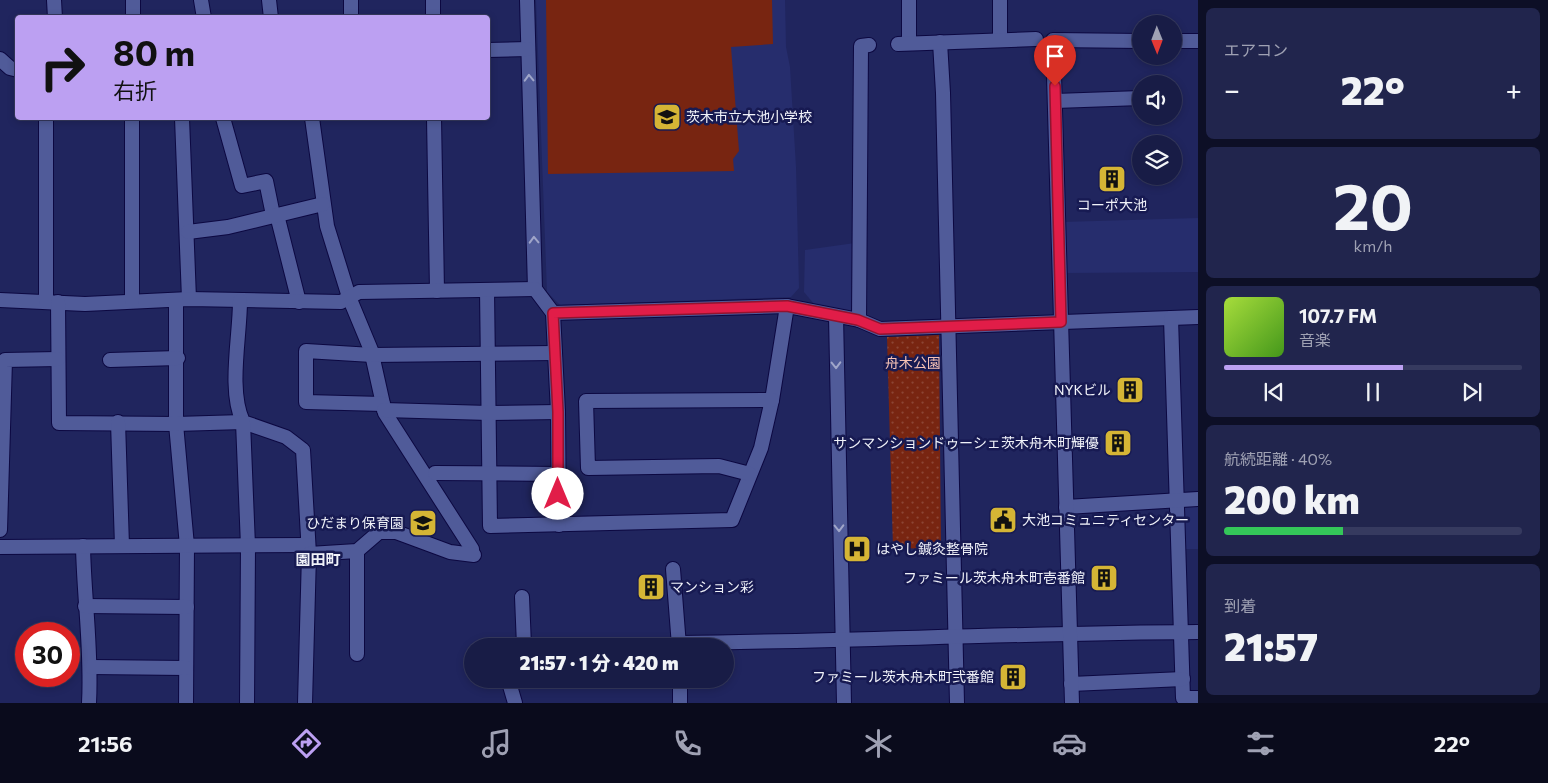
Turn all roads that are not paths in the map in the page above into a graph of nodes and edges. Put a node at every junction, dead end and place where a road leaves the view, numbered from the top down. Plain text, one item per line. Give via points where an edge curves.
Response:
1 (54, 0) edge
2 (133, 0) edge
3 (201, 0) edge
4 (269, 0) edge
5 (351, 0) edge
6 (433, 0) edge
7 (527, 0) edge
8 (909, 0) edge
9 (1000, 0) edge
10 (55, 15) edge
11 (133, 15) edge
12 (204, 15) edge
13 (271, 15) edge
14 (351, 15) edge
15 (433, 15) edge
16 (1000, 39) junction
17 (1036, 39) dead end
18 (1132, 41) edge
19 (1182, 41) edge
20 (1198, 41) edge
21 (940, 42) junction
22 (869, 45) dead end
23 (528, 49) junction
24 (490, 50) edge
25 (0, 59) edge
26 (15, 69) edge
27 (1132, 98) edge
28 (1055, 101) junction
29 (46, 120) edge
30 (132, 120) edge
31 (182, 120) edge
32 (224, 120) edge
33 (312, 120) edge
34 (434, 120) edge
35 (323, 204) junction
36 (275, 215) junction
37 (188, 232) junction
38 (535, 289) junction
39 (486, 290) junction
40 (436, 291) junction
41 (349, 297) junction
42 (0, 300) edge
43 (183, 300) junction
44 (52, 301) junction
45 (132, 301) junction
46 (240, 301) junction
47 (298, 302) junction
48 (787, 306) junction
49 (553, 313) junction
50 (836, 316) junction
51 (1198, 317) edge
52 (1171, 318) junction
53 (858, 320) junction
54 (1061, 322) junction
55 (947, 328) junction
56 (488, 353) junction
57 (555, 353) junction
58 (372, 355) junction
59 (178, 358) junction
60 (58, 359) junction
61 (110, 360) dead end
62 (772, 400) junction
63 (383, 407) junction
64 (558, 412) junction
65 (489, 413) junction
66 (118, 422) junction
67 (243, 422) junction
68 (176, 424) junction
69 (435, 473) dead end
70 (558, 474) junction
71 (750, 474) junction
72 (490, 475) junction
73 (1198, 499) edge
74 (1176, 500) junction
75 (1066, 507) junction
76 (559, 525) junction
77 (0, 530) edge
78 (83, 546) junction
79 (122, 546) junction
80 (187, 546) junction
81 (248, 546) junction
82 (0, 547) edge
83 (309, 550) junction
84 (357, 551) junction
85 (674, 569) dead end
86 (522, 597) dead end
87 (85, 606) junction
88 (187, 607) junction
89 (1070, 632) junction
90 (1181, 632) junction
91 (1198, 632) edge
92 (956, 637) junction
93 (524, 638) edge
94 (679, 638) edge
95 (842, 641) junction
96 (734, 643) edge
97 (357, 654) dead end
98 (91, 667) junction
99 (186, 668) junction
100 (1183, 679) junction
101 (1071, 684) junction
102 (510, 688) edge
103 (680, 688) edge
104 (1198, 698) edge
105 (89, 703) edge
106 (186, 703) edge
107 (247, 703) edge
108 (305, 703) edge
109 (514, 703) edge
110 (680, 703) edge
111 (844, 703) edge
112 (957, 703) edge
113 (1072, 703) edge

1 - 10 street
2 - 11 street
3 - 12 street
4 - 13 street
5 - 14 street
6 - 15 street
7 - 23 street
8 - 21 street via 904,44
9 - 16 street
16 - 17 street
16 - 21 street
18 - 28 street via 1054,40
19 - 20 street
21 - 55 street
22 - 53 street via 862,46
23 - 24 street
38 -> 23 street
25 - 26 street
27 - 28 street
28 - 54 street
29 - 44 street
30 - 45 street
31 - 37 street
32 - 36 street via 242,186 266,181
33 - 35 street
34 - 40 street
35 - 36 street
35 - 41 street
36 - 37 street via 228,227
36 - 47 street
37 - 43 street
38 - 39 street
38 - 49 street
39 - 40 street
39 - 56 street
40 - 41 street via 359,292
41 - 47 street via 341,302
41 - 58 street
42 - 44 street
43 - 45 street
43 - 46 street
43 - 59 street
44 - 45 street via 85,304
44 - 60 street
46 - 47 street
46 - 67 street via 236,383 238,411
48 - 49 street
48 - 50 street
48 - 62 street
49 - 57 street
50 - 53 street
50 -> 95 street
51 - 52 street
52 - 54 street
52 - 74 street
53 - 55 street via 880,329
54 - 55 street
54 - 75 street
55 - 92 street
56 - 57 street
56 - 58 street
56 - 65 street
57 - 64 street
58 - 63 street
58 - 63 street via 306,350 306,402
59 - 61 street
59 - 68 street
60 - 66 street via 59,423
60 - 77 street via 5,360
62 - 71 street via 761,448
62 - 71 street via 586,401 588,468 719,466
63 - 65 street
63 - 84 street via 473,552 450,552 396,532 379,532
64 - 65 street
64 - 70 street
65 - 72 street
66 - 68 street
66 - 79 street
67 - 68 street
67 - 81 street
67 - 83 street via 286,436 303,450
68 - 80 street
69 - 72 street
70 - 72 street
70 - 76 street
71 - 76 street via 732,520
72 - 76 street via 490,526
73 - 74 street
74 - 75 street
74 - 90 street
75 - 89 street
78 - 79 street
78 - 82 street
78 - 87 street
79 - 80 street
80 - 81 street
80 - 88 street
81 - 83 street
81 - 107 street
83 - 84 street
83 - 108 street
84 - 97 street
85 - 94 street
86 - 93 street
87 - 88 street
87 - 98 street
88 - 99 street
89 - 90 street
89 - 92 street
89 - 101 street
90 - 91 street
90 - 100 street
92 - 95 street
92 - 112 street
95 - 96 street
95 - 111 street
98 - 99 street
98 - 105 street
99 - 106 street
100 - 101 street
100 - 104 street via 1183,698
101 - 113 street
102 - 109 street
103 - 110 street

